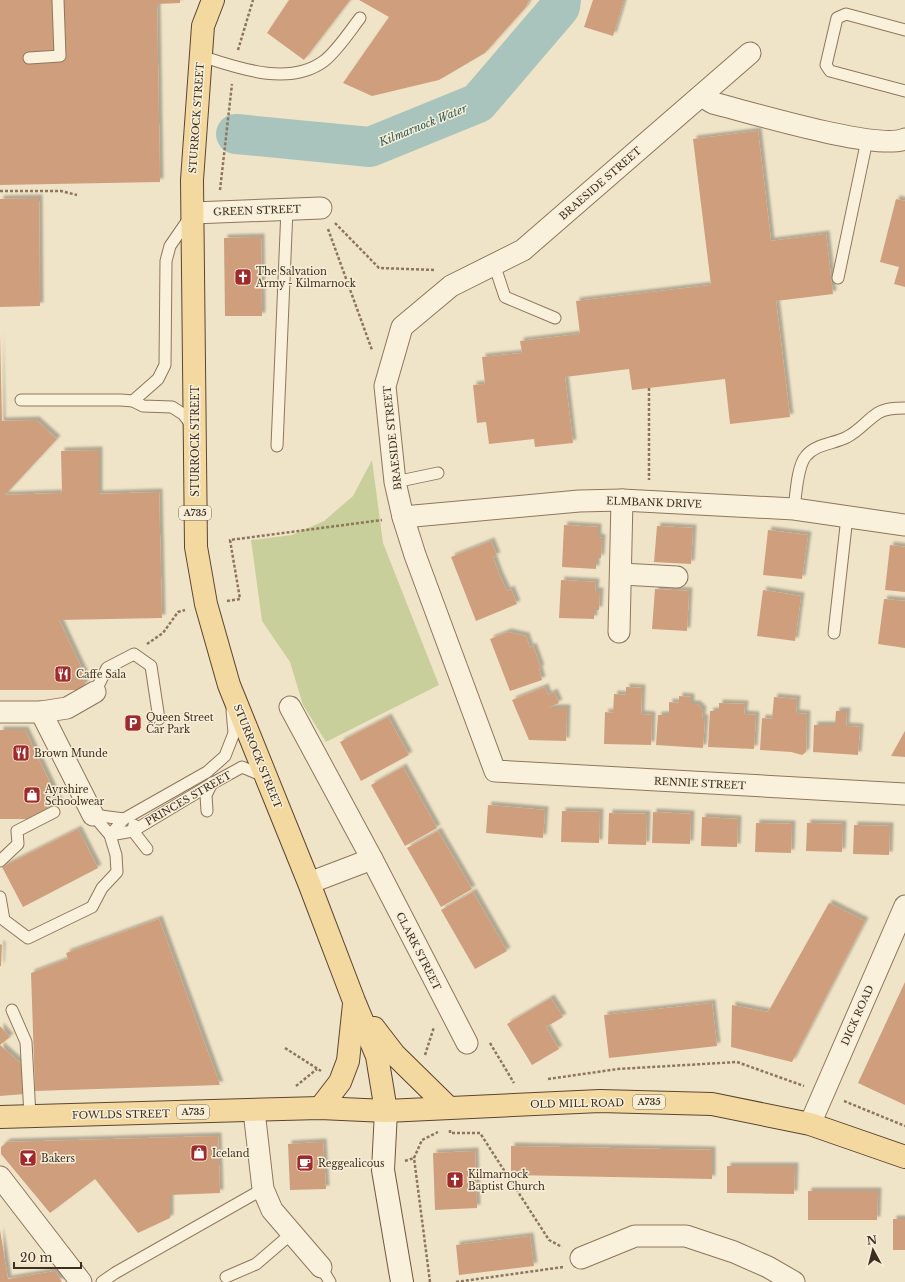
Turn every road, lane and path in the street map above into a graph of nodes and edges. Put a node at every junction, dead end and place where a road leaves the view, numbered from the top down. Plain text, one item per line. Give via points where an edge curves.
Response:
1 (58, 0) edge
2 (213, 0) edge
3 (253, 0) edge
4 (360, 18) dead end
5 (905, 30) edge
6 (750, 53) dead end
7 (200, 56) junction
8 (29, 58) dead end
9 (234, 66) junction
10 (905, 91) edge
11 (701, 96) junction
12 (905, 139) edge
13 (867, 140) junction
14 (0, 191) edge
15 (77, 195) dead end
16 (321, 208) junction
17 (287, 209) junction
18 (218, 212) junction
19 (193, 213) junction
20 (494, 264) junction
21 (442, 270) dead end
22 (838, 278) dead end
23 (555, 318) dead end
24 (385, 386) junction
25 (649, 388) dead end
26 (21, 400) dead end
27 (133, 401) junction
28 (905, 408) edge
29 (194, 429) junction
30 (277, 446) dead end
31 (438, 473) dead end
32 (649, 479) dead end
33 (395, 482) junction
34 (622, 500) junction
35 (794, 509) junction
36 (403, 517) junction
37 (847, 517) junction
38 (905, 525) edge
39 (621, 574) junction
40 (677, 577) dead end
41 (206, 604) junction
42 (619, 632) dead end
43 (834, 633) dead end
44 (134, 654) junction
45 (229, 685) junction
46 (95, 692) joint
47 (290, 707) dead end
48 (0, 712) edge
49 (41, 712) junction
50 (159, 719) dead end
51 (495, 771) joint
52 (266, 777) junction
53 (212, 783) junction
54 (905, 794) edge
55 (138, 811) junction
56 (207, 811) dead end
57 (54, 812) dead end
58 (93, 815) junction
59 (124, 819) junction
60 (133, 831) junction
61 (110, 835) junction
62 (147, 849) dead end
63 (372, 859) junction
64 (0, 861) edge
65 (309, 883) junction
66 (0, 897) edge
67 (905, 906) edge
68 (443, 996) junction
69 (354, 1001) junction
70 (12, 1010) dead end
71 (477, 1040) joint
72 (414, 1075) junction
73 (544, 1080) dead end
74 (522, 1083) dead end
75 (823, 1093) junction
76 (448, 1107) junction
77 (320, 1108) junction
78 (254, 1111) junction
79 (386, 1111) junction
80 (30, 1116) junction
81 (0, 1117) edge
82 (810, 1124) junction
83 (905, 1126) edge
84 (905, 1157) edge
85 (0, 1177) edge
86 (263, 1189) junction
87 (291, 1234) junction
88 (581, 1258) junction
89 (325, 1275) edge
90 (226, 1278) dead end
91 (81, 1282) edge
92 (102, 1282) edge
93 (402, 1282) edge
94 (430, 1282) edge
95 (456, 1282) edge
96 (794, 1282) edge

1 - 8 lane via 60,56
2 - 7 main road, STURROCK STREET / A735 via 203,26
3 - 9 path
4 - 9 lane via 325,60 308,71 269,74
5 - 10 lane via 846,14 837,18 826,65 830,71
6 - 11 street, BRAESIDE STREET
7 - 9 lane
7 - 19 main road, STURROCK STREET / A735 via 192,180
9 - 18 path
11 - 13 street via 713,103
11 - 20 street, BRAESIDE STREET via 523,250
12 - 13 street via 884,142
13 - 22 lane
14 - 15 path via 61,191
16 - 17 street, GREEN STREET
16 - 21 path via 379,268
16 - 24 path
17 - 18 street, GREEN STREET
17 - 30 lane
18 - 19 street, GREEN STREET
19 - 27 lane via 170,246 166,261 165,365 158,379
19 - 29 main road, STURROCK STREET / A735
20 - 23 lane via 505,296
20 - 24 street, BRAESIDE STREET via 451,286 402,327
24 - 33 street, BRAESIDE STREET
25 - 32 path
26 - 27 lane
27 - 29 lane via 143,406 172,407 183,414
28 - 35 lane via 879,413 846,438 814,449 805,456 799,474
29 - 41 main road, STURROCK STREET / A735 via 196,547
31 - 33 lane
33 - 36 street, BRAESIDE STREET
34 - 35 street, ELMBANK DRIVE
34 - 36 street, ELMBANK DRIVE via 579,501
34 - 39 street
35 - 37 street, ELMBANK DRIVE
36 - 41 path via 230,540 240,599
36 - 51 street, BRAESIDE STREET
37 - 38 street, ELMBANK DRIVE
37 - 43 lane
39 - 40 street
39 - 42 street
41 - 44 path via 178,612 163,633
41 - 45 main road, STURROCK STREET / A735
44 - 46 lane via 107,668
44 - 50 lane via 151,666
45 - 52 main road, STURROCK STREET / A735
45 - 55 lane, PRINCES STREET via 234,733 225,756 207,772
46 - 49 street via 66,708
47 - 63 street, CLARK STREET
48 - 49 street
49 - 58 street
51 - 54 street, RENNIE STREET
52 - 53 lane, PRINCES STREET via 242,767
52 - 65 main road, STURROCK STREET / A735
53 - 56 lane via 206,795
53 - 60 lane, PRINCES STREET
55 - 59 lane, PRINCES STREET
55 - 60 lane
57 - 64 lane via 18,831 18,844
58 - 59 lane
58 - 61 lane
59 - 61 lane, PRINCES STREET
60 - 61 lane, PRINCES STREET
60 - 62 lane
61 - 66 lane via 116,855 117,872 102,888 92,907 28,938 4,920
63 - 65 street
63 - 68 street, CLARK STREET
65 - 69 main road, STURROCK STREET / A735
67 - 75 street, DICK ROAD
68 - 71 street, CLARK STREET
68 - 72 path via 427,1052
69 - 72 main road, STURROCK STREET / A735 via 394,1054
69 - 77 main road, STURROCK STREET / A735 via 348,1062 340,1082
69 - 79 main road, STURROCK STREET / A735 via 377,1056
70 - 80 lane via 26,1042
71 - 74 path via 514,1084
72 - 76 main road, STURROCK STREET / A735
73 - 75 path via 618,1069 737,1062
75 - 82 street, DICK ROAD
75 - 83 path
76 - 79 main road, OLD MILL ROAD / A735
76 - 82 main road, OLD MILL ROAD / A735 via 600,1101 712,1104
77 - 78 main road, FOWLDS STREET / A735
77 - 79 main road, FOWLDS STREET / A735
78 - 80 main road, FOWLDS STREET / A735
78 - 86 street
79 - 93 main road via 383,1170
80 - 81 main road, FOWLDS STREET / A735
82 - 84 main road, OLD MILL ROAD / A735
85 - 91 street
86 - 87 street via 272,1210
86 - 92 lane
87 - 89 street
87 - 90 lane via 256,1264
88 - 94 path via 549,1240 480,1133 450,1133 450,1127 422,1140 414,1158
88 - 95 path via 569,1267
88 - 96 street via 635,1236 686,1236 734,1252

